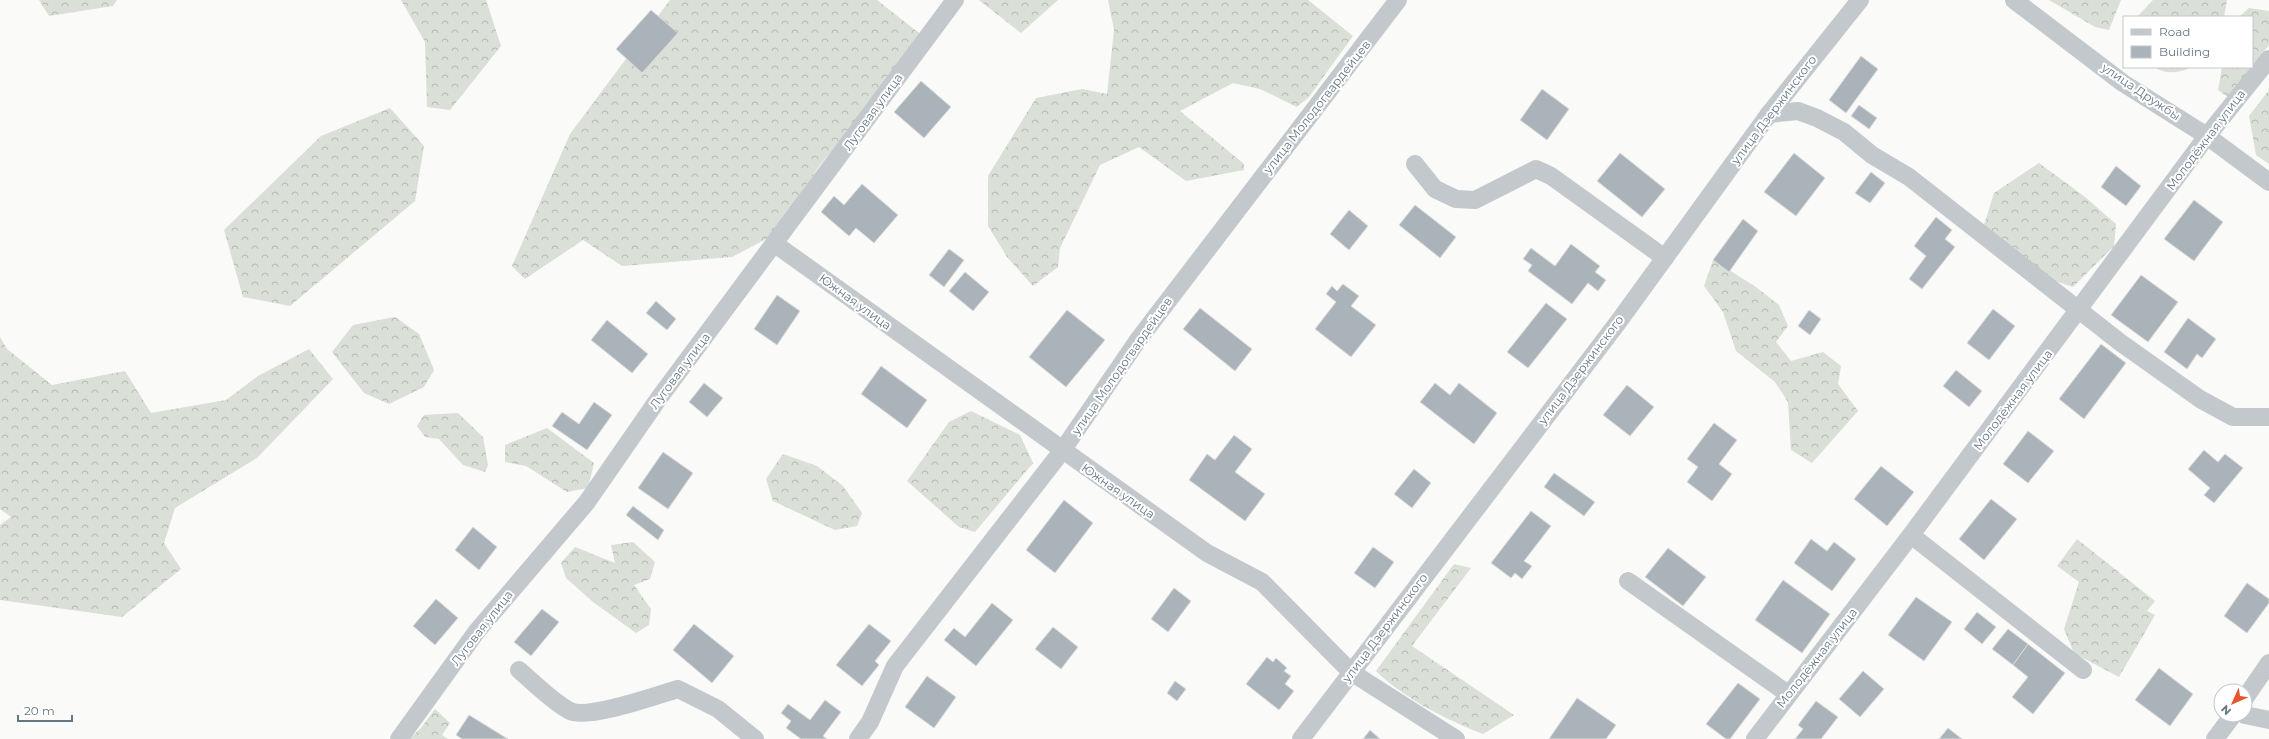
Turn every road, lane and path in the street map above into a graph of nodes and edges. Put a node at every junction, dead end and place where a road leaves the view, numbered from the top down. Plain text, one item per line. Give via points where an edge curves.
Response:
1 (955, 0) edge
2 (1398, 0) edge
3 (1860, 0) edge
4 (2014, 0) edge
5 (2269, 59) edge
6 (1770, 114) junction
7 (2207, 136) junction
8 (1415, 164) dead end
9 (2269, 182) edge
10 (775, 244) junction
11 (1665, 258) junction
12 (2080, 310) junction
13 (2269, 417) edge
14 (1062, 451) junction
15 (1911, 535) junction
16 (1628, 581) dead end
17 (2269, 663) edge
18 (519, 670) dead end
19 (2083, 670) dead end
20 (1352, 672) junction
21 (2253, 686) edge
22 (1788, 694) junction
23 (2253, 717) edge
24 (2269, 720) edge
25 (2227, 723) edge
26 (399, 739) edge
27 (756, 739) edge
28 (858, 739) edge
29 (1301, 739) edge
30 (1456, 739) edge
31 (1755, 739) edge
32 (2215, 739) edge

1 - 10 street, Луговая улица
2 - 14 street, улица Молодогвардейцев via 1138,340
3 - 6 street, улица Дзержинского
4 - 7 street, улица Дружбы via 2123,83
5 - 7 street, Молодёжная улица
6 - 11 street, улица Дзержинского
6 - 12 street via 1798,111 1844,132 1872,155 1909,177
7 - 9 street, улица Дружбы
7 - 12 street, Молодёжная улица
8 - 11 street via 1435,188 1456,199 1475,200 1536,170 1550,176
10 - 14 street, Южная улица
10 - 26 street, Луговая улица via 659,398 587,502 477,631
11 - 20 street, улица Дзержинского
12 - 13 street via 2121,343 2200,398 2233,417
12 - 15 street, Молодёжная улица
14 - 20 street, Южная улица via 1207,553 1262,582
14 - 28 street, улица Молодогвардейцев via 895,666 870,722
15 - 19 street
15 - 22 street, Молодёжная улица
16 - 22 street
17 - 21 street
18 - 27 street via 570,711 589,712 624,705 678,688 718,709
20 - 29 street, улица Дзержинского
20 - 30 street, Южная улица
22 - 31 street, Молодёжная улица
23 - 24 street
25 - 32 street

